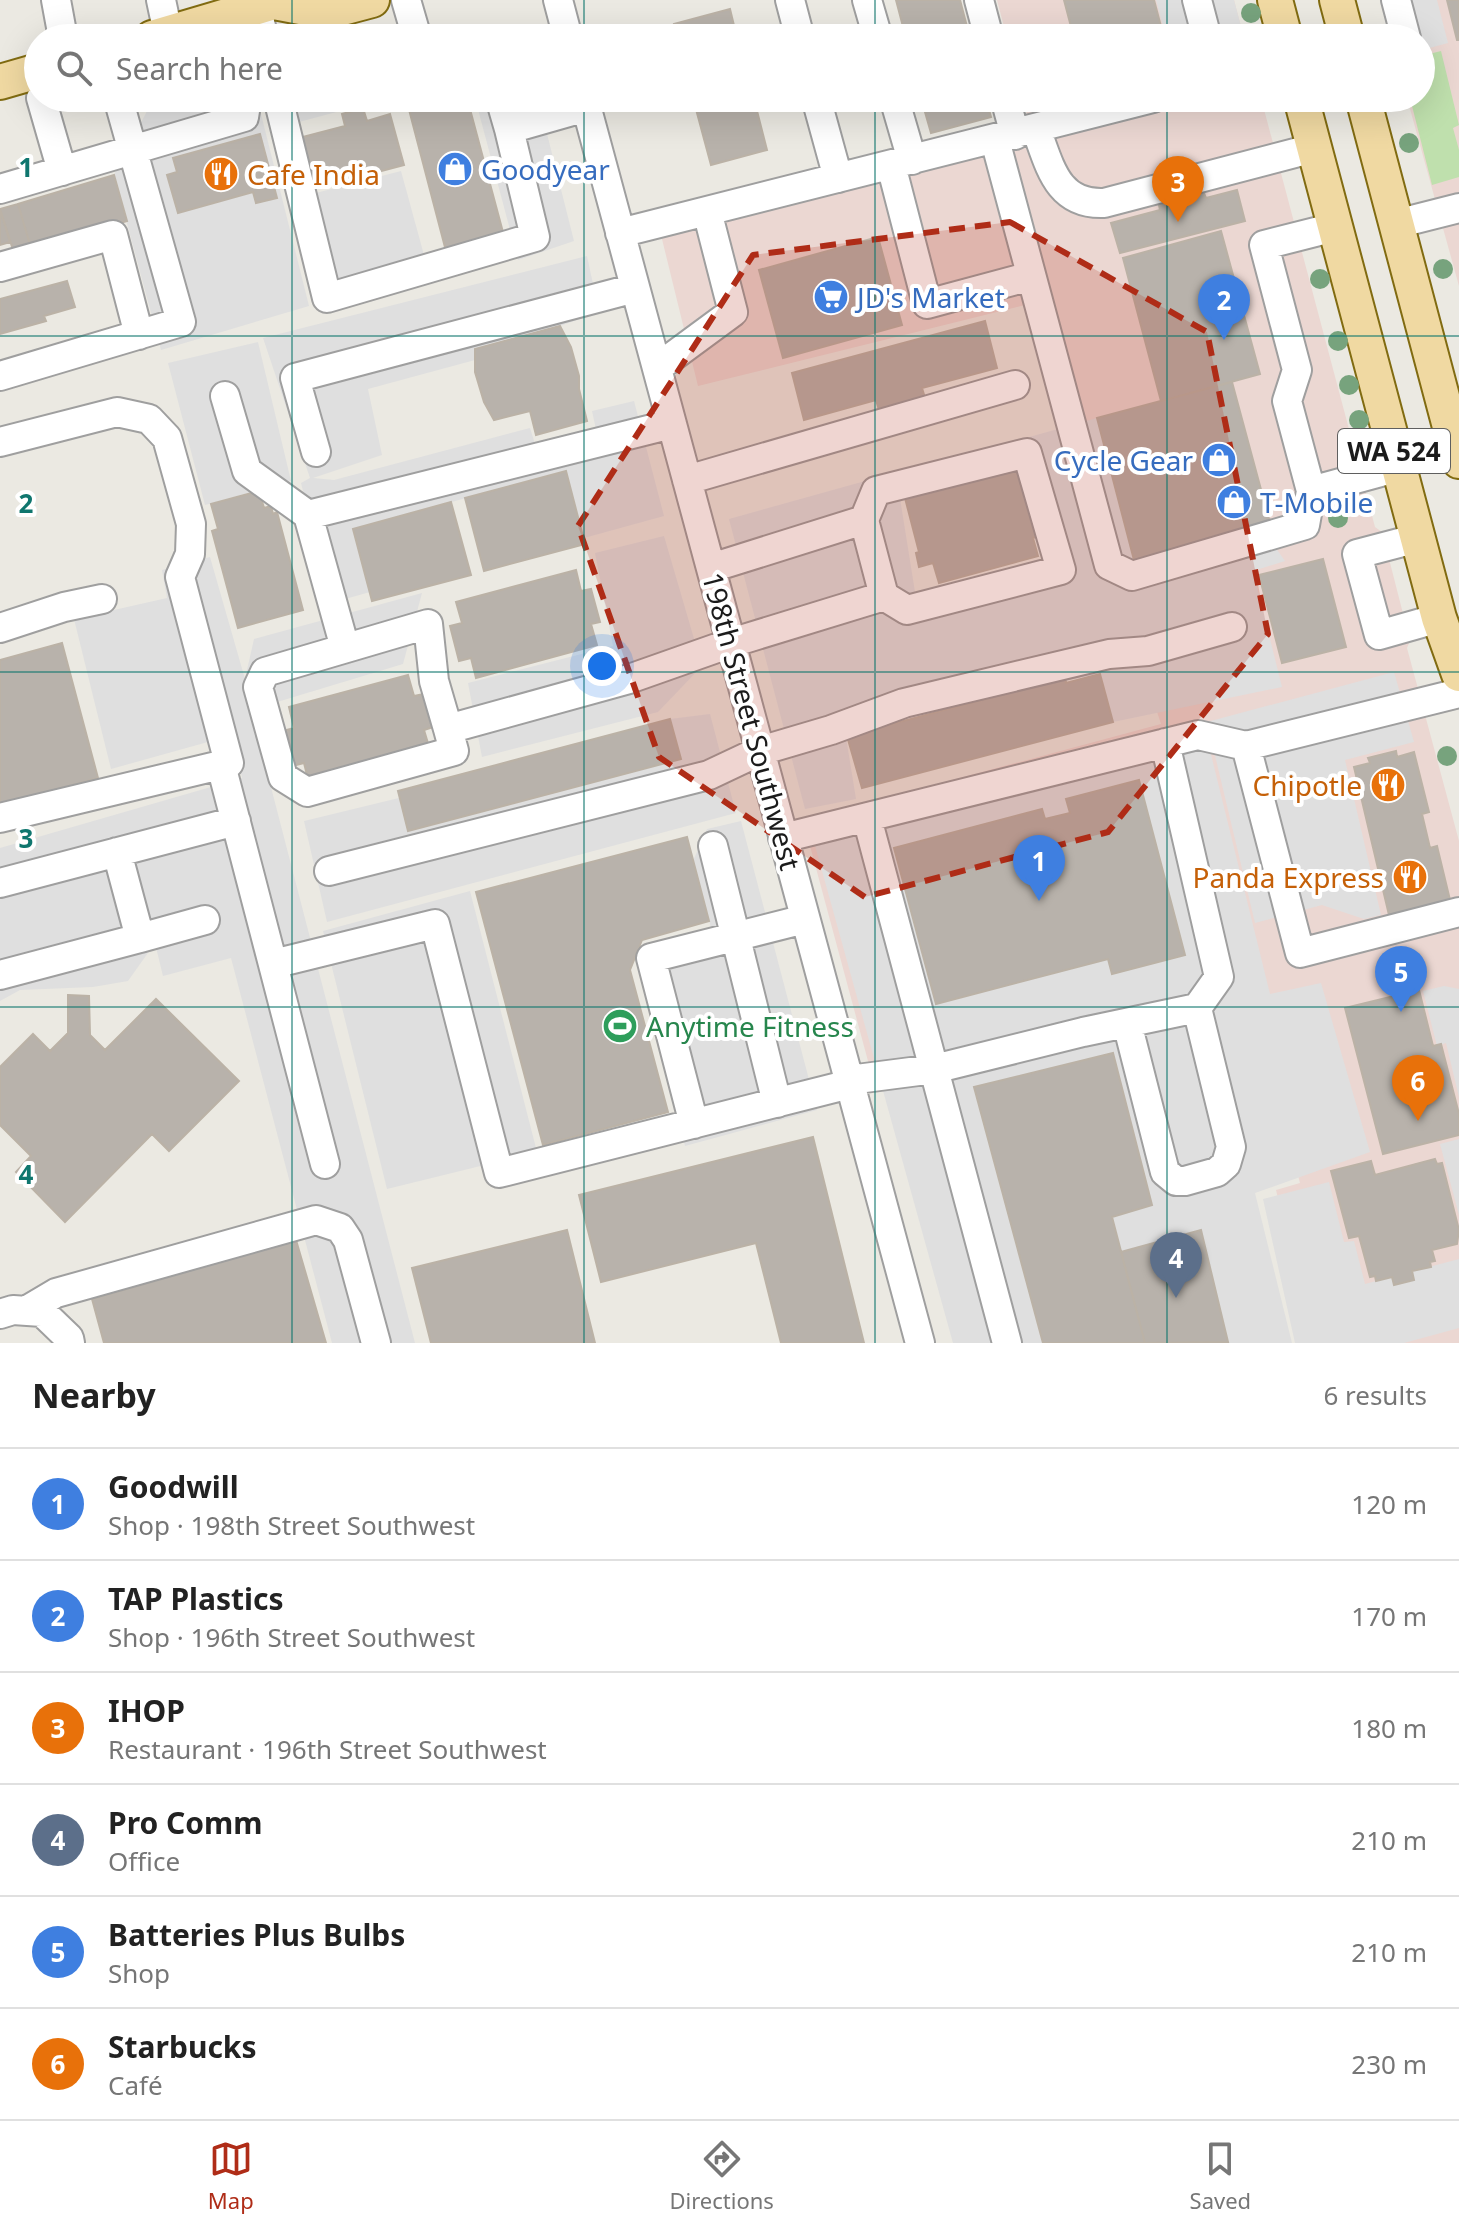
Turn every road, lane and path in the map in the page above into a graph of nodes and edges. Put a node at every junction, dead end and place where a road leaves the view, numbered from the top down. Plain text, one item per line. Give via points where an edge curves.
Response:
1 (56, 0) edge
2 (161, 0) edge
3 (372, 0) edge
4 (406, 0) edge
5 (558, 0) edge
6 (790, 0) edge
7 (867, 0) edge
8 (979, 0) edge
9 (1197, 0) edge
10 (1275, 0) edge
11 (1337, 0) edge
12 (1396, 0) edge
13 (270, 14) edge
14 (60, 24) edge
15 (160, 24) edge
16 (220, 24) edge
17 (413, 24) edge
18 (564, 24) edge
19 (796, 24) edge
20 (874, 24) edge
21 (985, 24) edge
22 (1203, 24) edge
23 (1281, 24) edge
24 (1343, 24) edge
25 (1402, 24) edge
26 (0, 82) edge
27 (24, 82) edge
28 (46, 112) edge
29 (122, 112) edge
30 (245, 112) edge
31 (281, 112) edge
32 (504, 112) edge
33 (557, 112) edge
34 (588, 112) edge
35 (820, 112) edge
36 (896, 112) edge
37 (1009, 112) edge
38 (1099, 112) edge
39 (1305, 112) edge
40 (1367, 112) edge
41 (509, 129) junction
42 (1015, 134) junction
43 (1314, 148) junction
44 (133, 150) junction
45 (902, 162) junction
46 (62, 171) junction
47 (838, 178) junction
48 (0, 189) edge
49 (1459, 208) edge
50 (707, 211) junction
51 (1396, 224) junction
52 (1335, 227) junction
53 (620, 233) junction
54 (0, 267) edge
55 (1031, 276) junction
56 (635, 288) junction
57 (139, 335) junction
58 (657, 368) junction
59 (0, 376) edge
60 (1015, 385) dead end
61 (1451, 395) edge
62 (225, 396) dead end
63 (672, 424) junction
64 (0, 442) edge
65 (316, 452) dead end
66 (1459, 461) edge
67 (1399, 467) junction
68 (687, 480) junction
69 (1311, 491) junction
70 (308, 515) junction
71 (864, 520) junction
72 (1418, 538) junction
73 (711, 568) junction
74 (884, 596) junction
75 (102, 599) dead end
76 (1439, 618) junction
77 (1232, 627) dead end
78 (0, 628) edge
79 (731, 643) junction
80 (345, 648) junction
81 (1459, 674) edge
82 (1459, 693) edge
83 (448, 729) junction
84 (1165, 743) junction
85 (1246, 746) junction
86 (275, 748) junction
87 (760, 751) junction
88 (225, 762) junction
89 (0, 818) edge
90 (867, 818) junction
91 (236, 821) junction
92 (783, 838) junction
93 (713, 846) dead end
94 (117, 852) junction
95 (329, 871) dead end
96 (0, 883) edge
97 (1459, 912) edge
98 (805, 919) junction
99 (205, 920) dead end
100 (736, 937) junction
101 (140, 938) junction
102 (273, 964) junction
103 (0, 975) edge
104 (1197, 1008) junction
105 (1127, 1023) junction
106 (934, 1069) junction
107 (849, 1082) junction
108 (777, 1103) junction
109 (694, 1124) junction
110 (325, 1164) dead end
111 (29, 1309) junction
112 (0, 1314) edge
113 (70, 1343) edge
114 (376, 1343) edge
115 (920, 1343) edge
116 (1007, 1343) edge

1 - 14 street
2 - 15 street
3 - 13 main road via 327,12
4 - 17 street
5 - 18 street
6 - 19 street
7 - 20 street
8 - 21 street
9 - 22 street
10 - 23 main road
11 - 24 main road
12 - 25 street
13 - 16 main road
26 - 27 main road
28 - 46 street
29 - 44 street
30 - 44 street via 244,117
31 - 41 street via 327,298 535,237
32 - 41 street
33 - 41 street
34 - 53 street, 198th Street Southwest
35 - 47 street
36 - 45 street
37 - 42 street
38 - 42 street
39 - 43 main road, WA 524
40 - 51 main road, WA 524
42 - 43 street via 1062,187 1088,204
42 - 45 street
42 - 55 street
43 - 52 main road, WA 524
44 - 46 street
44 - 57 street via 181,322
45 - 47 street
45 - 55 street via 927,304
46 - 48 street
47 - 50 street
49 - 51 street
50 - 53 street
50 - 58 street via 733,312
51 - 61 main road, WA 524
52 - 67 main road, WA 524
52 - 69 street via 1264,245 1297,370 1287,401
53 - 56 street, 198th Street Southwest
54 - 57 street via 113,235
55 - 69 street via 1109,565 1132,576 1305,525
56 - 58 street, 198th Street Southwest
56 - 65 street via 295,378
57 - 59 street
58 - 63 street, 198th Street Southwest
60 - 68 street
61 - 66 main road, WA 524
62 - 70 street via 247,471
63 - 68 street, 198th Street Southwest
63 - 70 street
64 - 88 street via 117,412 149,419 167,438 191,524 190,554 180,577
67 - 69 street
67 - 72 main road, WA 524
68 - 73 street, 198th Street Southwest
70 - 80 street
71 - 73 street
71 - 74 street
71 - 74 street via 876,491 1027,453 1061,570 907,610
72 - 76 main road, WA 524
72 - 76 street via 1357,554 1379,635
73 - 79 street, 198th Street Southwest
74 - 79 street
75 - 78 street
76 - 81 main road, WA 524
77 - 87 street via 1148,651 1109,654 904,703
79 - 83 street via 629,679
79 - 87 street, 198th Street Southwest
80 - 83 street via 428,624 434,681
80 - 86 street via 265,672 258,687
82 - 85 street
83 - 86 street via 454,751 307,792 283,777
84 - 85 street via 1198,735
84 - 90 street
84 - 104 street via 1219,977
85 - 97 street via 1300,953
86 - 88 street
87 - 92 street, 198th Street Southwest
87 - 95 street via 709,775
88 - 89 street
88 - 91 street
90 - 92 street
90 - 106 street
91 - 94 street
91 - 102 street
92 - 98 street, 198th Street Southwest
93 - 100 street
94 - 96 street
94 - 101 street
98 - 100 street
98 - 107 street, 198th Street Southwest
99 - 101 street
100 - 108 street
100 - 109 street via 651,958
101 - 103 street
102 - 109 street via 435,924 499,1173
102 - 110 street
104 - 105 street
104 - 105 street via 1231,1147 1217,1172 1185,1181 1165,1172
105 - 106 street
106 - 107 street
106 - 116 street
107 - 108 street
107 - 115 street, 198th Street Southwest
108 - 109 street
111 - 112 street
111 - 113 street via 42,1312
111 - 114 street via 56,1293 316,1220 340,1228 348,1240

